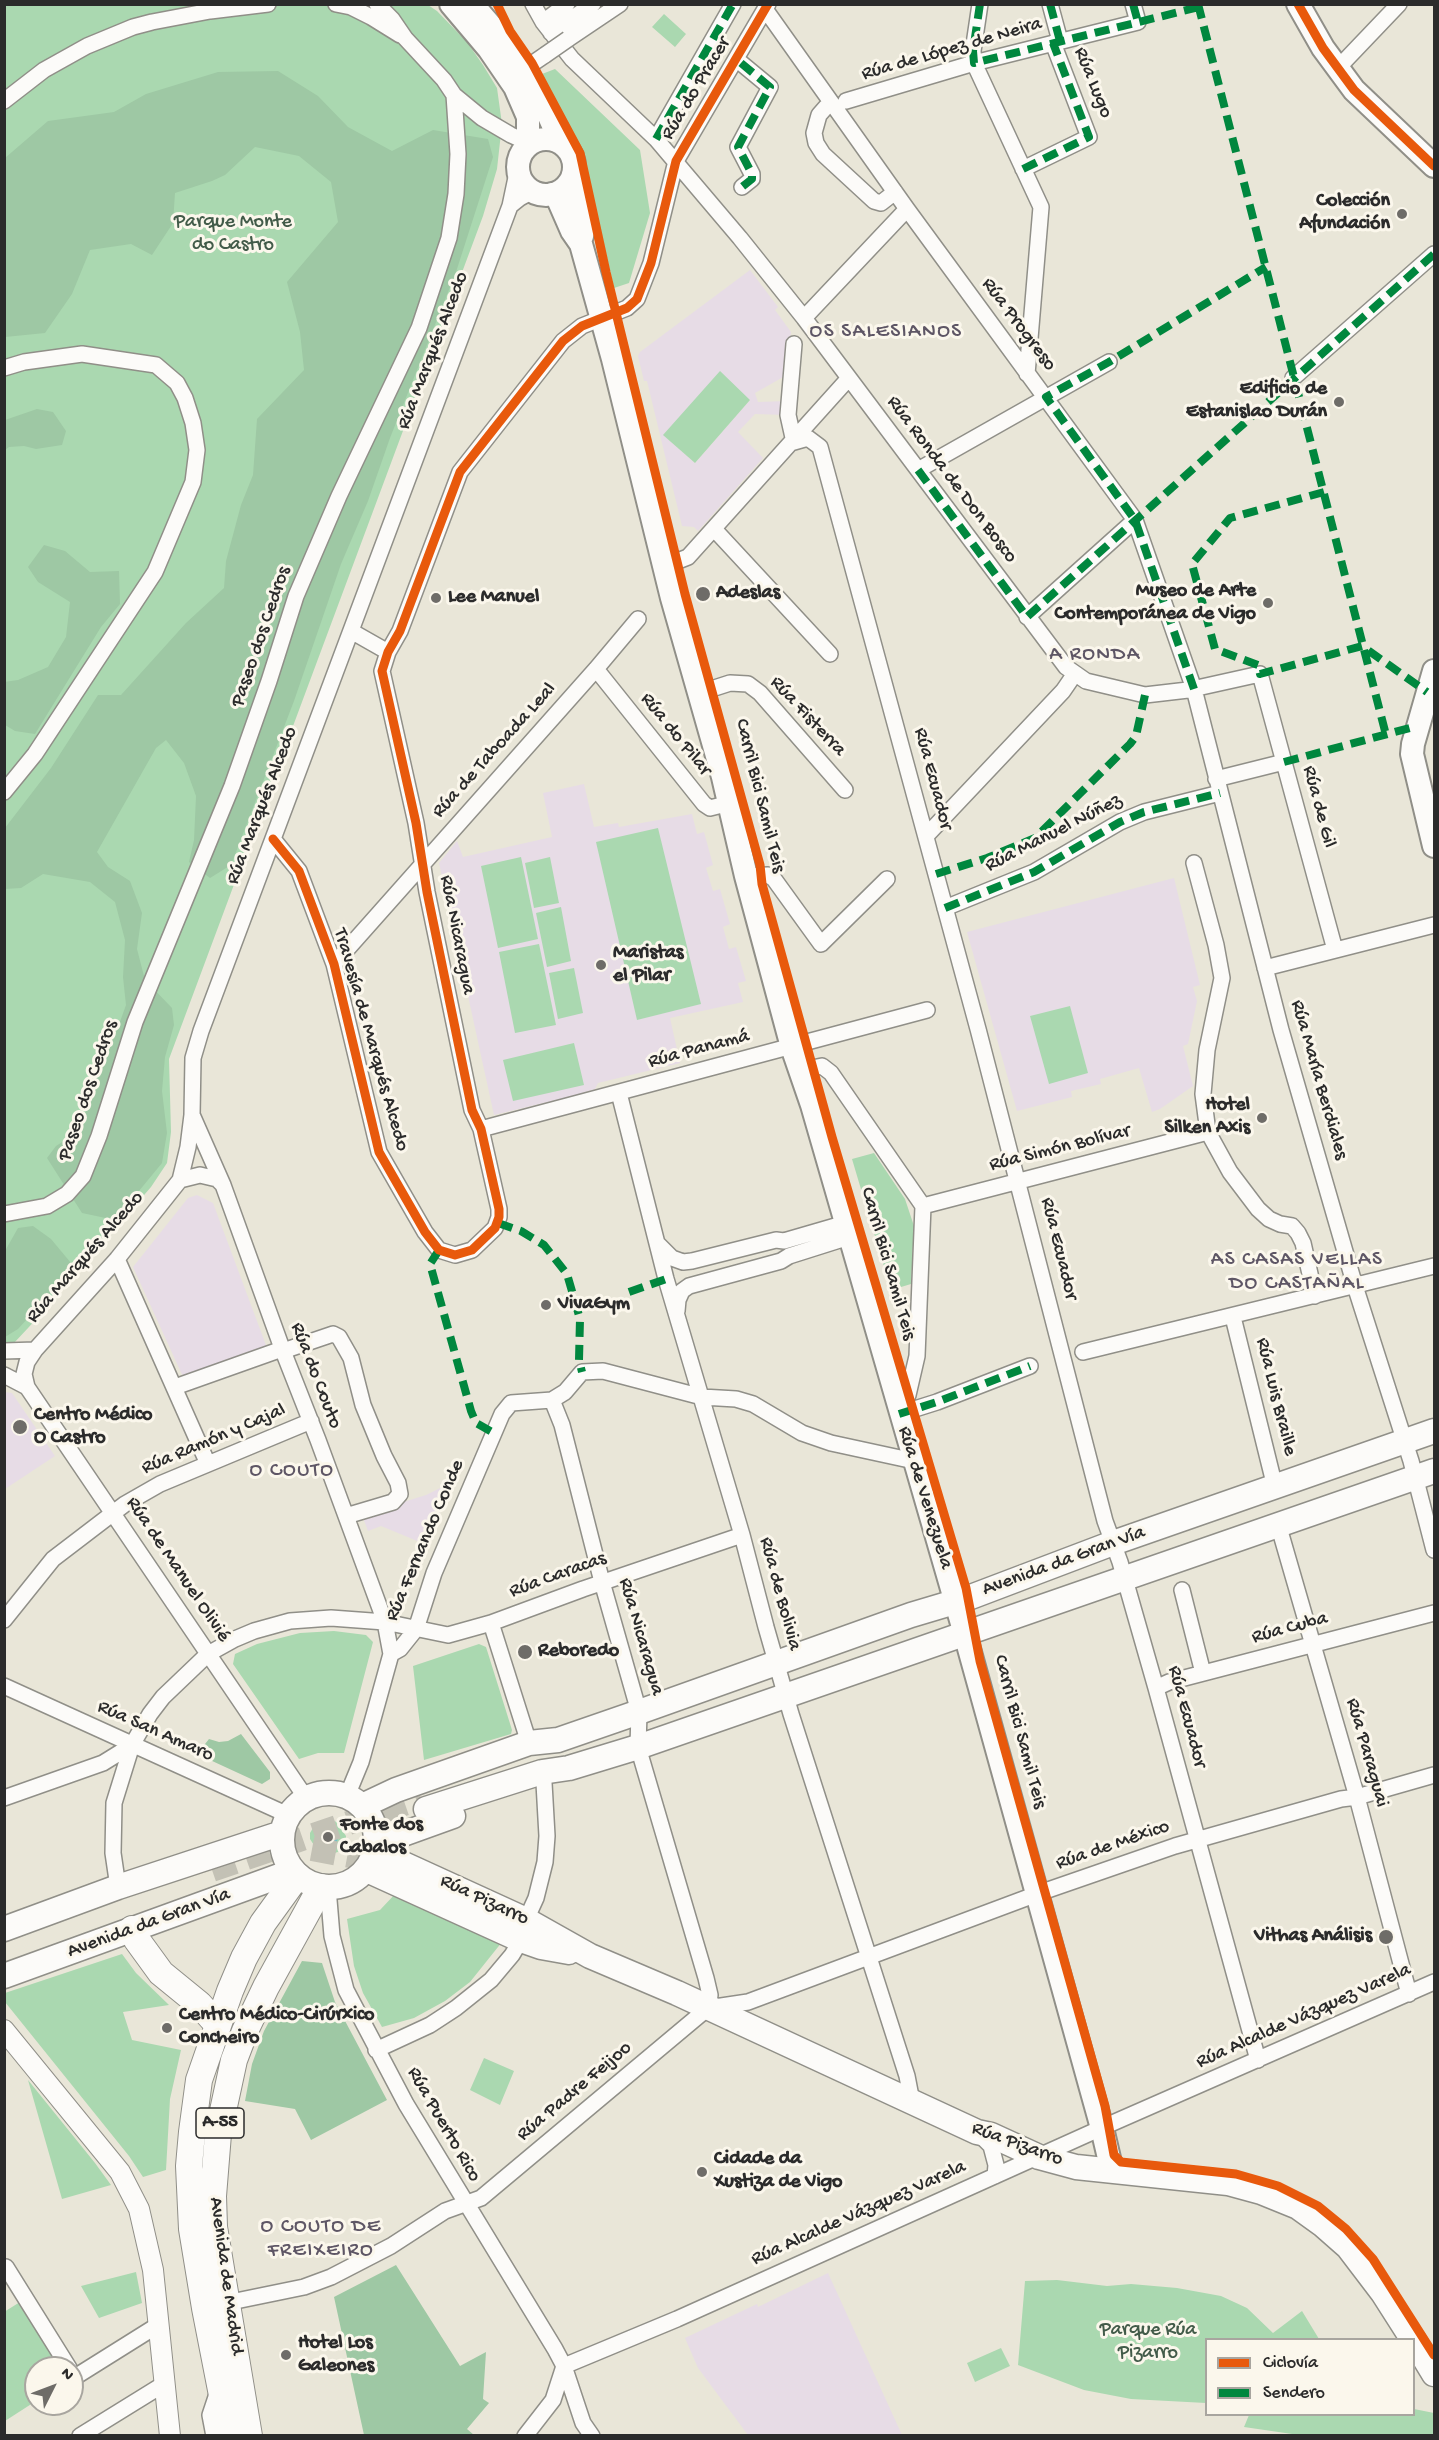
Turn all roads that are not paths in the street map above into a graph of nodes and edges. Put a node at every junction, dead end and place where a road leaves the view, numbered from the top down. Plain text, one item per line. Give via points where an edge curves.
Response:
1 (268, 4) edge
2 (336, 4) edge
3 (377, 4) edge
4 (451, 4) edge
5 (471, 4) edge
6 (533, 4) edge
7 (593, 4) edge
8 (620, 4) edge
9 (733, 4) edge
10 (980, 4) edge
11 (1050, 4) edge
12 (1133, 4) edge
13 (1298, 4) edge
14 (1399, 4) edge
15 (560, 6) edge
16 (766, 7) edge
17 (547, 28) junction
18 (405, 38) junction
19 (1057, 42) junction
20 (741, 63) dead end
21 (974, 63) junction
22 (1337, 69) junction
23 (523, 70) junction
24 (454, 95) junction
25 (4, 101) edge
26 (846, 101) dead end
27 (826, 107) dead end
28 (656, 139) junction
29 (530, 142) junction
30 (561, 143) junction
31 (676, 161) junction
32 (1434, 166) edge
33 (518, 168) junction
34 (1023, 169) junction
35 (573, 174) junction
36 (741, 187) dead end
37 (895, 192) junction
38 (542, 193) junction
39 (881, 202) junction
40 (510, 207) junction
41 (907, 209) junction
42 (893, 223) junction
43 (581, 244) junction
44 (1434, 254) edge
45 (601, 318) junction
46 (804, 318) junction
47 (794, 344) dead end
48 (1109, 362) dead end
49 (4, 368) edge
50 (1028, 374) junction
51 (849, 378) junction
52 (1293, 378) dead end
53 (1046, 397) junction
54 (823, 408) junction
55 (794, 441) junction
56 (820, 447) junction
57 (918, 470) junction
58 (1135, 520) junction
59 (715, 530) junction
60 (665, 566) junction
61 (1027, 617) junction
62 (638, 619) dead end
63 (351, 631) junction
64 (388, 652) junction
65 (830, 654) dead end
66 (596, 669) junction
67 (1074, 675) junction
68 (1431, 681) edge
69 (1194, 689) junction
70 (699, 693) junction
71 (1284, 762) junction
72 (1218, 786) junction
73 (845, 790) dead end
74 (4, 792) edge
75 (730, 803) junction
76 (926, 836) junction
77 (273, 839) junction
78 (1434, 846) edge
79 (424, 862) junction
80 (1194, 863) dead end
81 (746, 876) junction
82 (887, 879) dead end
83 (945, 908) junction
84 (1434, 925) edge
85 (1335, 950) junction
86 (334, 964) junction
87 (1264, 968) junction
88 (927, 1010) dead end
89 (795, 1057) junction
90 (619, 1093) junction
91 (192, 1115) junction
92 (481, 1129) junction
93 (1208, 1132) junction
94 (180, 1180) junction
95 (1018, 1181) junction
96 (223, 1185) junction
97 (923, 1206) junction
98 (4, 1214) edge
99 (498, 1223) joint
100 (848, 1230) junction
101 (656, 1242) junction
102 (117, 1259) junction
103 (1434, 1266) edge
104 (1354, 1286) junction
105 (1315, 1296) junction
106 (676, 1317) junction
107 (1233, 1317) junction
108 (34, 1350) junction
109 (282, 1350) junction
110 (4, 1351) edge
111 (1083, 1352) dead end
112 (1029, 1366) dead end
113 (6, 1378) edge
114 (27, 1387) junction
115 (175, 1387) junction
116 (702, 1397) junction
117 (552, 1400) junction
118 (899, 1414) junction
119 (311, 1421) junction
120 (1434, 1431) edge
121 (1405, 1441) junction
122 (914, 1461) junction
123 (208, 1464) junction
124 (1425, 1475) edge
125 (1275, 1487) junction
126 (112, 1513) junction
127 (346, 1516) junction
128 (1278, 1524) junction
129 (742, 1535) junction
130 (1113, 1542) junction
131 (1434, 1550) edge
132 (1125, 1577) junction
133 (602, 1582) junction
134 (1182, 1590) dead end
135 (955, 1602) junction
136 (1434, 1613) edge
137 (4, 1620) edge
138 (385, 1623) junction
139 (491, 1623) junction
140 (416, 1629) junction
141 (965, 1634) junction
142 (1314, 1645) junction
143 (208, 1654) junction
144 (391, 1654) junction
145 (777, 1664) junction
146 (1203, 1673) junction
147 (4, 1686) edge
148 (1156, 1688) junction
149 (786, 1696) junction
150 (639, 1712) junction
151 (558, 1740) junction
152 (529, 1743) junction
153 (132, 1745) junction
154 (638, 1747) junction
155 (569, 1768) junction
156 (1434, 1775) edge
157 (544, 1783) junction
158 (1357, 1797) junction
159 (4, 1798) edge
160 (306, 1798) junction
161 (354, 1801) junction
162 (285, 1824) junction
163 (1197, 1839) junction
164 (373, 1853) junction
165 (295, 1873) junction
166 (118, 1887) junction
167 (324, 1888) junction
168 (1037, 1894) junction
169 (494, 1918) dead end
170 (4, 1929) edge
171 (132, 1929) junction
172 (523, 1930) junction
173 (4, 1942) edge
174 (551, 1947) junction
175 (590, 1956) junction
176 (869, 1958) junction
177 (4, 1960) edge
178 (4, 1976) edge
179 (1434, 1982) edge
180 (1409, 1994) junction
181 (708, 2008) junction
182 (217, 2024) junction
183 (4, 2030) edge
184 (376, 2050) junction
185 (1258, 2060) junction
186 (912, 2102) junction
187 (1102, 2128) junction
188 (977, 2132) junction
189 (1040, 2157) junction
190 (1112, 2171) junction
191 (995, 2176) junction
192 (466, 2204) junction
193 (6, 2267) edge
194 (226, 2303) junction
195 (158, 2325) junction
196 (1412, 2338) edge
197 (1415, 2343) edge
198 (62, 2356) edge
199 (564, 2366) junction
200 (84, 2371) edge
201 (1434, 2374) edge
202 (230, 2380) junction
203 (164, 2384) junction
204 (80, 2436) edge
205 (170, 2436) edge
206 (214, 2436) edge
207 (230, 2436) edge
208 (249, 2436) edge
209 (260, 2436) edge
210 (525, 2436) edge
211 (592, 2436) edge

1 - 25 street via 152,22 123,31 44,70
2 - 18 street via 371,16
3 - 18 street
4 - 29 main road via 515,87 528,117
5 - 23 main road
6 - 17 street, Rúa Ronda de Don Bosco
7 - 17 street
8 - 23 street, bridge
9 - 28 street
10 - 21 street
11 - 19 street, Rúa Lugo
12 - 19 street, Rúa de López de Neira via 1138,22
13 - 22 main road
14 - 22 street
15 - 17 street
16 - 31 street, Rúa do Pracer
16 - 37 street, Rúa Progreso
17 - 28 street, Rúa Ronda de Don Bosco via 572,59
18 - 24 street
19 - 21 street, Rúa de López de Neira
19 - 34 street, Rúa Lugo via 1090,135
20 - 36 street via 771,87 738,147 752,174 752,180
21 - 26 street, Rúa de López de Neira
21 - 34 street
22 - 32 main road
23 - 30 main road
24 - 29 street via 482,118
24 - 98 street, Paseo dos Cedros via 456,194 449,238 419,328 308,565 232,786 135,1022 99,1136 82,1176 67,1194 47,1206
27 - 39 street via 816,123 816,143 874,201
28 - 31 street, Rúa Ronda de Don Bosco
29 - 30 main road via 544,138
29 - 33 main road via 520,155
30 - 35 main road via 572,156
31 - 45 street, Rúa do Pracer via 651,263 637,299 627,308
31 - 46 street, Rúa Ronda de Don Bosco
33 - 38 main road via 522,182
33 - 40 street, Rúa Marqués Alcedo
34 - 50 street via 1041,207
35 - 38 main road via 565,187
35 - 43 main road, Rúa de Venezuela via 584,226
37 - 39 street
37 - 41 street, Rúa Progreso
38 - 40 street via 520,198
38 - 43 main road, Rúa de Venezuela via 558,199
39 - 42 street
40 - 63 street, Rúa Marqués Alcedo
41 - 42 street
41 - 50 street, Rúa Progreso
42 - 46 street
43 - 45 main road, Rúa de Venezuela
44 - 52 street
45 - 60 main road, Rúa de Venezuela
45 - 64 street, Rúa do Pracer via 572,332 563,341 460,472 400,631
46 - 51 street, Rúa Ronda de Don Bosco
47 - 55 street via 788,414
48 - 53 street
49 - 74 street via 82,354 156,365 177,383 185,398 194,423 197,450 193,482 149,583 35,754
50 - 53 street, Rúa Progreso
51 - 54 street
51 - 57 street, Rúa Ronda de Don Bosco
53 - 57 street
53 - 58 street, Rúa Progreso
54 - 55 street
54 - 56 street, Rúa Ecuador
55 - 56 street via 808,438
55 - 59 street
56 - 76 street, Rúa Ecuador
57 - 61 street, Rúa Ronda de Don Bosco
58 - 61 street
58 - 69 street, Rúa Progreso
59 - 60 street via 688,557
59 - 65 street
60 - 70 main road, Rúa de Venezuela
61 - 67 street, Rúa Ronda de Don Bosco
62 - 66 street, Rúa de Taboada Leal
63 - 64 street
63 - 77 street, Rúa Marqués Alcedo
64 - 79 street, Rúa Nicaragua via 382,671
66 - 75 street, Rúa do Pilar via 704,804 710,808
66 - 79 street, Rúa de Taboada Leal
67 - 69 street via 1145,695
67 - 76 street
68 - 78 main road via 1412,754
69 - 71 street, Rúa de Gil via 1260,674
69 - 72 street, Rúa María Berdiales
70 - 73 street, Rúa Fisterra via 730,683 748,684
70 - 75 main road, Rúa de Venezuela
71 - 72 street, Rúa Manuel Núñez
71 - 85 street, Rúa de Gil
72 - 83 street, Rúa Manuel Núñez via 1120,822 1034,872
72 - 87 street, Rúa María Berdiales
75 - 81 main road, Rúa de Venezuela
76 - 83 street, Rúa Ecuador
77 - 86 street, Travesía de Marqués Alcedo via 299,871
77 - 91 street, Rúa Marqués Alcedo via 198,1040 193,1058
79 - 86 street, Rúa de Taboada Leal
79 - 92 street, Rúa Nicaragua via 471,1102
80 - 93 street via 1222,978 1207,1050 1203,1094
81 - 82 street via 768,875 774,879 821,944
81 - 89 main road, Rúa de Venezuela
83 - 95 street, Rúa Ecuador
84 - 85 street
85 - 87 street
86 - 99 street, Travesía de Marqués Alcedo via 379,1152 425,1232 446,1254 464,1253 481,1243
87 - 104 street, Rúa María Berdiales
88 - 89 street, Rúa Panamá
89 - 90 street, Rúa Panamá
89 - 97 street via 812,1068 822,1066 831,1073
89 - 100 main road, Rúa de Venezuela
90 - 92 street, Rúa Panamá
90 - 101 street, Rúa de Bolivia
91 - 94 street, Rúa Marqués Alcedo
91 - 96 street, Rúa do Couto
92 - 99 street, Rúa Nicaragua via 499,1209
93 - 95 street, Rúa Simón Bolívar
93 - 105 street via 1230,1172 1258,1209 1298,1233
94 - 96 street via 200,1174
94 - 102 street, Rúa Marqués Alcedo
95 - 97 street, Rúa Simón Bolívar
95 - 130 street, Rúa Ecuador
96 - 109 street, Rúa do Couto
97 - 118 street, Rúa de Venezuela via 917,1356 915,1373
100 - 101 street via 784,1242 776,1240 683,1262 672,1258
100 - 106 street via 781,1262 689,1286 678,1300
100 - 118 main road, Rúa de Venezuela
101 - 106 street, Rúa de Bolivia
102 - 108 street, Rúa Marqués Alcedo
102 - 115 street
103 - 104 street
104 - 105 street
104 - 121 street, Rúa María Berdiales
105 - 107 street
106 - 116 street, Rúa de Bolivia
107 - 111 street
107 - 125 street, Rúa Luis Braille
108 - 110 street
108 - 114 street, Rúa Marqués Alcedo via 24,1374
109 - 115 street
109 - 119 street, Rúa do Couto
109 - 127 street via 333,1334 351,1358 363,1405 400,1494 393,1502
112 - 118 street
113 - 114 street, Rúa de Manuel Olivié
114 - 126 street, Rúa de Manuel Olivié
115 - 123 street
116 - 117 street via 603,1371 582,1372 565,1392
116 - 122 street via 753,1404 802,1432 831,1443
116 - 129 street, Rúa de Bolivia
117 - 133 street, Rúa Nicaragua via 562,1425
117 - 140 street, Rúa Fernando Conde via 511,1402 506,1406 434,1573
118 - 122 main road, Rúa de Venezuela
119 - 123 street, Rúa Ramón y Cajal
119 - 127 street, Rúa do Couto
120 - 121 main road, Avenida da Gran Vía
121 - 124 street, Rúa María Berdiales
121 - 125 main road, Avenida da Gran Vía
122 - 135 main road, Rúa de Venezuela
123 - 126 street, Rúa Ramón y Cajal via 160,1484
124 - 128 main road, Avenida da Gran Vía
124 - 131 street, Rúa María Berdiales
125 - 130 main road, Avenida da Gran Vía
126 - 137 street, Rúa Ramón y Cajal via 53,1559
126 - 143 street, Rúa de Manuel Olivié
127 - 138 street, Rúa do Couto
128 - 132 main road, Avenida da Gran Vía
128 - 142 street, Rúa Paraguai
129 - 133 street, Rúa Caracas
129 - 145 street, Rúa de Bolivia
130 - 132 street, Rúa Ecuador
130 - 135 main road, Avenida da Gran Vía
132 - 141 main road, Avenida da Gran Vía
132 - 148 street, Rúa Ecuador
133 - 139 street, Rúa Caracas
133 - 150 street, Rúa Nicaragua
134 - 146 street
135 - 141 main road, Rúa de Venezuela
135 - 145 main road, Avenida da Gran Vía
136 - 142 street, Rúa Cuba
138 - 140 street, Rúa Caracas
138 - 143 street, Rúa Caracas via 331,1618 290,1622 241,1635
138 - 144 street, Rúa do Couto
139 - 140 street, Rúa Caracas via 448,1635
139 - 152 street
140 - 144 street, Rúa Fernando Conde
141 - 149 main road, Avenida da Gran Vía
141 - 168 main road, Rúa de Venezuela
142 - 146 street, Rúa Cuba
142 - 158 street, Rúa Paraguai
143 - 153 street, Rúa Caracas via 163,1697
143 - 160 street, Rúa de Manuel Olivié
144 - 161 street
145 - 149 street, Rúa de Bolivia
145 - 150 main road, Avenida da Gran Vía
146 - 148 street, Rúa Cuba
147 - 153 street, Rúa San Amaro
148 - 163 street, Rúa Ecuador
149 - 154 main road, Avenida da Gran Vía
149 - 176 street, Rúa de Bolivia
150 - 151 main road, Avenida da Gran Vía
150 - 154 street, Rúa Nicaragua
151 - 152 main road, Avenida da Gran Vía
151 - 155 main road, Avenida da Gran Vía via 534,1756 423,1804
152 - 161 main road, Avenida da Gran Vía
153 - 159 street via 103,1763
153 - 162 street, Rúa San Amaro via 223,1785
153 - 166 street, Rúa Caracas via 114,1803 113,1853
154 - 155 main road, Avenida da Gran Vía
154 - 181 street via 706,1978
155 - 157 main road, Avenida da Gran Vía
156 - 158 street, Rúa de México
157 - 164 main road, Avenida da Gran Vía via 402,1834
157 - 172 street via 545,1862
158 - 163 street, Rúa de México
158 - 180 street, Rúa Paraguai
160 - 161 main road via 326,1793
160 - 162 main road
161 - 164 main road via 370,1815
162 - 165 main road via 283,1853
162 - 166 main road
163 - 168 street, Rúa de México
163 - 185 street, Rúa Ecuador
164 - 167 main road via 356,1880
164 - 172 main road, Rúa Pizarro
165 - 167 main road
165 - 171 main road, Avenida da Gran Vía
165 - 182 highway, Avenida de Madrid / A-55 via 249,1948
166 - 170 main road
167 - 184 street, Rúa Puerto Rico via 346,1990
167 - 194 highway, Avenida de Madrid / A-55 via 266,1987 245,2031 227,2088 218,2134 213,2196
168 - 176 street, Rúa de México
168 - 187 main road, Rúa de Venezuela
169 - 174 main road, Rúa Pizarro
171 - 178 main road, Avenida da Gran Vía
171 - 182 highway via 161,1973
172 - 174 main road, Rúa Pizarro via 541,1947
172 - 175 main road, Rúa Pizarro
172 - 184 street via 512,1954 491,1980 430,2025
173 - 177 main road, Avenida da Gran Vía via 215,1876
174 - 175 main road, Rúa Pizarro
175 - 181 main road, Rúa Pizarro
176 - 181 street, Rúa de México via 748,2002
176 - 186 street, Rúa de Bolivia
179 - 180 street, Rúa Alcalde Vázquez Varela
180 - 185 street, Rúa Alcalde Vázquez Varela
181 - 186 main road, Rúa Pizarro
181 - 192 street, Rúa Padre Feijoo via 485,2195
182 - 202 highway, Avenida de Madrid / A-55 via 199,2080 189,2166 192,2229 205,2308
183 - 195 street via 131,2190 153,2270
184 - 192 street, Rúa Puerto Rico
185 - 187 street, Rúa Alcalde Vázquez Varela
186 - 188 main road, Rúa Pizarro
187 - 189 street, Rúa Alcalde Vázquez Varela
187 - 190 main road, Rúa de Venezuela
188 - 189 main road, Rúa Pizarro
188 - 191 street via 991,2146
189 - 190 main road, Rúa Pizarro
189 - 191 street, Rúa Alcalde Vázquez Varela
190 - 196 main road, Rúa Pizarro via 1228,2183 1298,2207 1348,2247
191 - 199 street, Rúa Alcalde Vázquez Varela
192 - 194 street, Rúa Padre Feijoo via 445,2211 391,2246 331,2277
192 - 199 street, Rúa Puerto Rico
193 - 198 street
194 - 202 highway, Avenida de Madrid / A-55
195 - 200 street
195 - 203 street
197 - 201 main road, Rúa Pizarro
199 - 210 street via 553,2400
199 - 211 street, Rúa Puerto Rico via 583,2423
202 - 206 street, Avenida de Madrid via 210,2415
202 - 207 highway, Avenida de Madrid / A-55
202 - 208 highway, Avenida de Madrid / A-55
202 - 209 street via 255,2407
203 - 204 street
203 - 205 street

